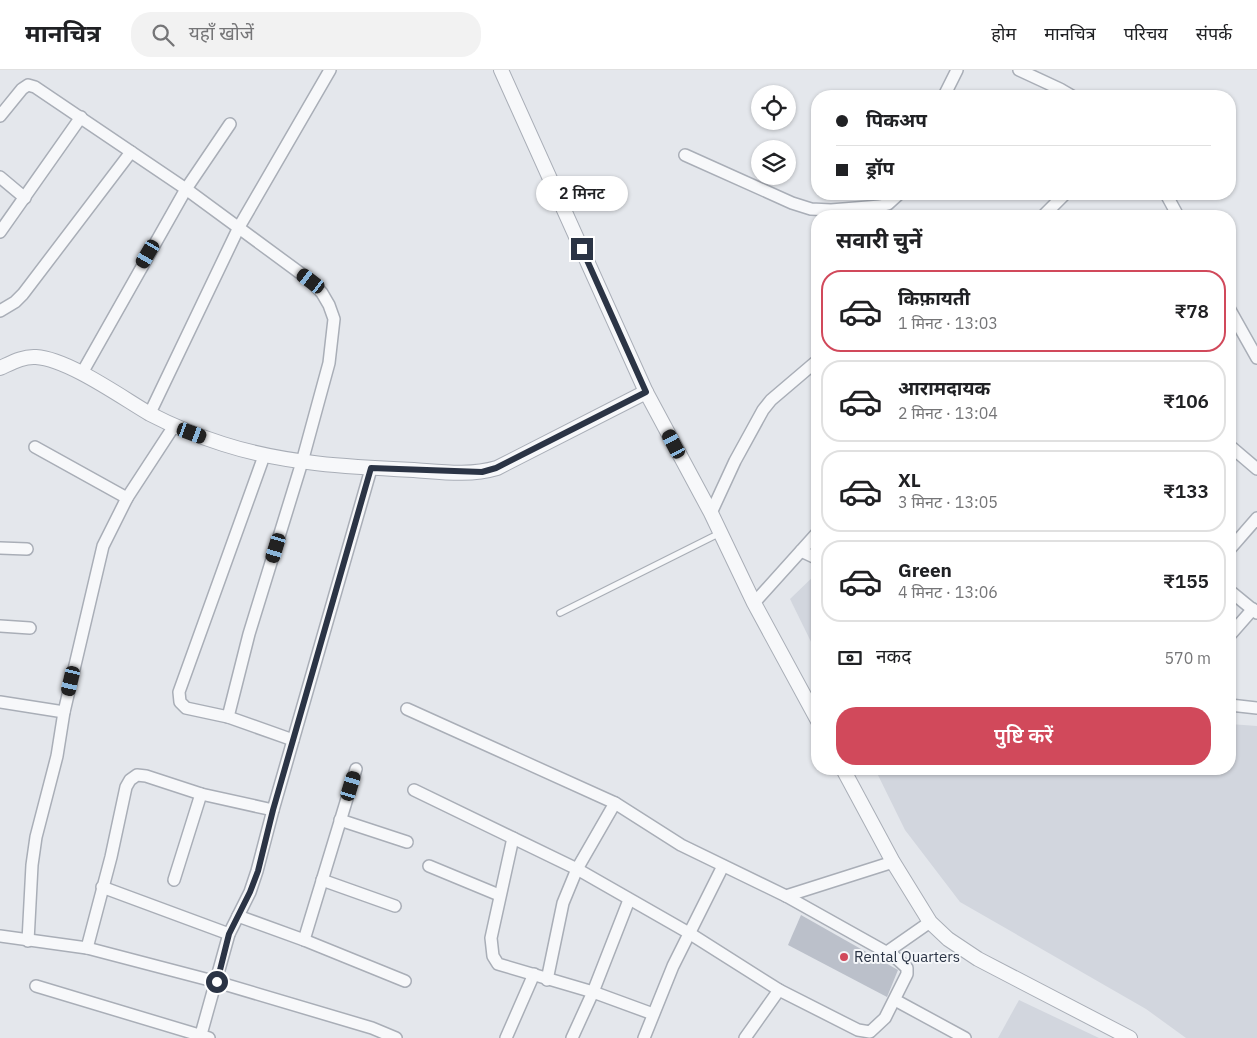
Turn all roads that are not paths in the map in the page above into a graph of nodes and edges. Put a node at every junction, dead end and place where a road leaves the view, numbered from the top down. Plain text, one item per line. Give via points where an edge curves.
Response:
1 (330, 70) edge
2 (501, 70) edge
3 (957, 70) edge
4 (1019, 70) edge
5 (947, 90) edge
6 (1062, 90) edge
7 (0, 116) edge
8 (81, 117) junction
9 (230, 124) dead end
10 (131, 152) junction
11 (685, 155) dead end
12 (0, 177) edge
13 (186, 189) junction
14 (26, 198) junction
15 (892, 200) edge
16 (1059, 200) edge
17 (1049, 210) edge
18 (239, 227) junction
19 (0, 232) edge
20 (0, 311) edge
21 (1236, 321) edge
22 (1257, 358) edge
23 (811, 366) edge
24 (0, 368) edge
25 (82, 373) junction
26 (646, 392) junction
27 (150, 413) junction
28 (174, 426) junction
29 (34, 447) dead end
30 (1236, 450) edge
31 (264, 456) junction
32 (302, 462) junction
33 (1255, 464) edge
34 (375, 469) junction
35 (127, 498) junction
36 (711, 513) junction
37 (1257, 518) edge
38 (720, 533) junction
39 (811, 540) edge
40 (1236, 542) edge
41 (0, 548) edge
42 (27, 549) dead end
43 (802, 551) junction
44 (811, 556) edge
45 (1236, 596) edge
46 (754, 603) junction
47 (1255, 611) edge
48 (560, 612) dead end
49 (0, 626) edge
50 (30, 628) dead end
51 (1236, 629) edge
52 (0, 702) edge
53 (1236, 706) edge
54 (811, 708) edge
55 (1257, 708) edge
56 (407, 709) dead end
57 (64, 712) junction
58 (228, 717) junction
59 (293, 740) junction
60 (356, 769) dead end
61 (846, 775) edge
62 (414, 790) dead end
63 (201, 794) junction
64 (615, 803) junction
65 (273, 810) junction
66 (340, 820) junction
67 (513, 838) junction
68 (407, 842) dead end
69 (893, 862) junction
70 (429, 866) dead end
71 (723, 866) junction
72 (577, 869) junction
73 (174, 880) dead end
74 (322, 880) junction
75 (102, 887) junction
76 (499, 895) junction
77 (786, 896) junction
78 (629, 900) junction
79 (395, 906) dead end
80 (238, 916) junction
81 (930, 922) junction
82 (689, 933) junction
83 (229, 934) junction
84 (0, 936) edge
85 (304, 940) junction
86 (28, 941) junction
87 (86, 948) junction
88 (887, 952) junction
89 (534, 974) junction
90 (547, 980) junction
91 (405, 981) dead end
92 (217, 982) junction
93 (36, 986) dead end
94 (779, 990) junction
95 (593, 992) junction
96 (895, 1000) junction
97 (653, 1014) junction
98 (204, 1037) edge
99 (396, 1038) edge
100 (506, 1038) edge
101 (572, 1038) edge
102 (644, 1038) edge
103 (745, 1038) edge
104 (965, 1038) edge
105 (1130, 1038) edge

1 - 18 street
2 - 26 street
3 - 5 street
4 - 6 street
7 - 8 street via 28,86 35,87
8 - 10 street
8 - 14 street
9 - 13 street
10 - 13 street
10 - 20 street via 24,294
11 - 15 street via 811,209 880,206
12 - 14 street
13 - 18 street
13 - 25 street
14 - 19 street
16 - 17 street
18 - 27 street
18 - 32 street via 311,281 322,293 334,319 329,363
21 - 22 street
23 - 36 street via 763,410
24 - 25 street via 26,357 36,357
25 - 27 street
26 - 34 street via 496,468 482,472
26 - 36 street
27 - 28 street
28 - 31 street
28 - 35 street
29 - 35 street
30 - 33 street
31 - 32 street
31 - 58 street via 178,692 180,702 186,708
32 - 34 street
32 - 58 street via 249,634
34 - 59 street
35 - 57 street via 103,546
36 - 38 street
37 - 40 street
38 - 46 street
38 - 48 lane
39 - 43 street
41 - 42 street
43 - 44 street
43 - 46 street
45 - 47 street
46 - 54 street
47 - 51 street
49 - 50 street
52 - 57 street
53 - 55 street
56 - 64 street
57 - 86 street via 57,756 36,837
58 - 59 street
59 - 65 street
60 - 66 street
61 - 69 street
62 - 67 street
63 - 65 street
63 - 73 street
63 - 75 street via 146,776 137,775 130,780
64 - 71 street via 681,845
64 - 72 street
65 - 80 street via 254,882
66 - 68 street
66 - 74 street
67 - 72 street
67 - 76 street
69 - 77 street
69 - 81 street
70 - 76 street
71 - 77 street
71 - 82 street
72 - 78 street
72 - 90 street via 563,903
74 - 79 street
74 - 85 street
75 - 83 street
75 - 87 street
76 - 89 street via 491,938 493,956 498,964
77 - 88 street
78 - 82 street
78 - 95 street
80 - 83 street
80 - 85 street
81 - 88 street
81 - 105 street via 978,959
82 - 94 street
82 - 97 street
83 - 92 street
84 - 86 street
85 - 91 street
86 - 87 street
87 - 92 street
88 - 96 street via 906,968 907,974
89 - 90 street
89 - 100 street
90 - 95 street
92 - 98 street
92 - 99 street
93 - 98 street
94 - 96 street via 865,1032 882,1023
94 - 103 street
95 - 97 street
95 - 101 street
96 - 104 street
97 - 102 street

